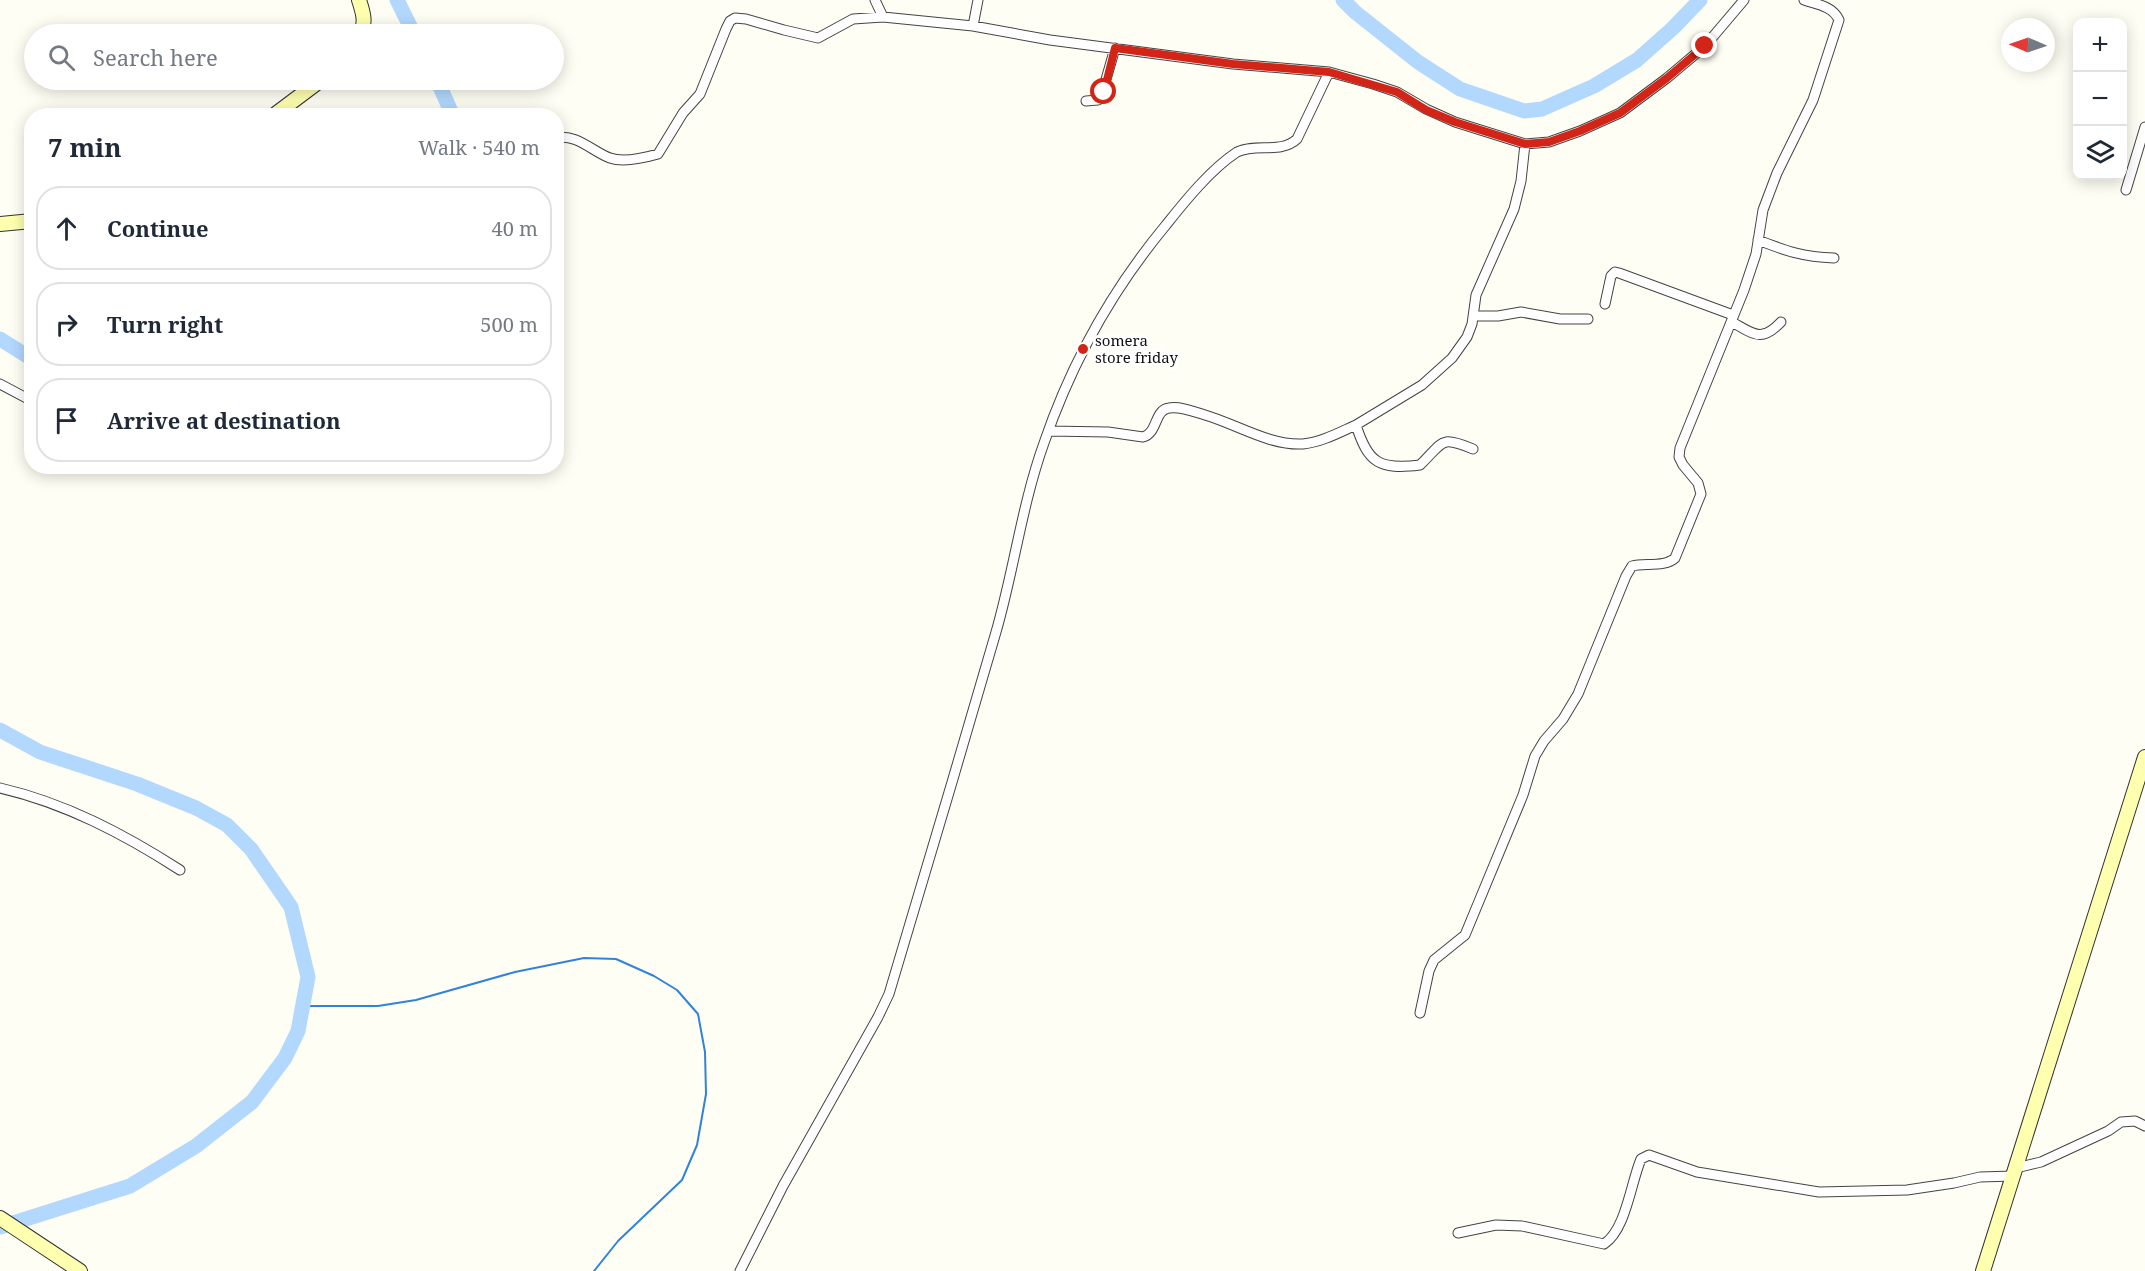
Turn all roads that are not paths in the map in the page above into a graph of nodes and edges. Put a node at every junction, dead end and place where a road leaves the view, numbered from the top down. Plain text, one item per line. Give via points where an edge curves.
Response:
1 (359, 0) edge
2 (875, 0) edge
3 (978, 0) edge
4 (1744, 0) edge
5 (1804, 0) edge
6 (884, 17) junction
7 (364, 24) edge
8 (973, 26) junction
9 (1115, 48) junction
10 (1329, 72) junction
11 (308, 90) edge
12 (1086, 101) dead end
13 (284, 108) edge
14 (2145, 127) edge
15 (564, 136) edge
16 (1525, 144) junction
17 (2126, 190) dead end
18 (24, 222) edge
19 (0, 224) edge
20 (1758, 240) junction
21 (1834, 258) dead end
22 (1605, 304) dead end
23 (1474, 316) junction
24 (1588, 319) dead end
25 (1733, 319) junction
26 (1781, 322) dead end
27 (0, 384) edge
28 (24, 397) edge
29 (1356, 425) junction
30 (1049, 431) junction
31 (1473, 449) dead end
32 (2145, 757) edge
33 (0, 788) edge
34 (180, 870) dead end
35 (1420, 1013) dead end
36 (2145, 1126) edge
37 (2015, 1172) junction
38 (0, 1218) edge
39 (1458, 1233) dead end
40 (80, 1271) edge
41 (740, 1271) edge
42 (1983, 1271) edge

1 - 7 street
2 - 6 street
3 - 8 street
4 - 16 street via 1705,46 1620,113 1549,142
5 - 20 street via 1831,9 1839,20 1813,100 1763,210
6 - 8 street
6 - 15 street via 853,19 818,38 735,18 726,29 700,94 683,113 658,154 618,160
8 - 9 street
9 - 10 street
9 - 12 street via 1101,97
10 - 16 street via 1397,92 1455,122
10 - 30 street via 1297,139 1291,144 1244,149 1232,155 1200,185 1140,257 1073,370
11 - 13 street
14 - 17 street
16 - 23 street via 1514,209 1476,295
18 - 19 street
20 - 21 street via 1793,254
20 - 25 street via 1754,263
22 - 25 street via 1615,272
23 - 24 street via 1521,312
23 - 29 street via 1467,337 1443,367 1422,385
25 - 26 street via 1763,335
25 - 35 street via 1680,448 1679,457 1698,483 1701,494 1679,552 1671,562 1632,566 1626,576 1578,694 1535,756 1523,795 1465,935 1434,960
27 - 28 street
29 - 30 street via 1318,441 1296,443 1174,407 1165,408 1149,436
29 - 31 street via 1367,453 1383,464 1420,465 1439,444 1450,441
30 - 41 street via 997,629 889,994
32 - 37 street
33 - 34 street via 50,802 100,823
36 - 37 street via 2134,1121 2121,1122
37 - 39 street via 1907,1190 1819,1192 1711,1175 1649,1155 1641,1159 1618,1227 1607,1243 1515,1225
37 - 42 street
38 - 40 street

